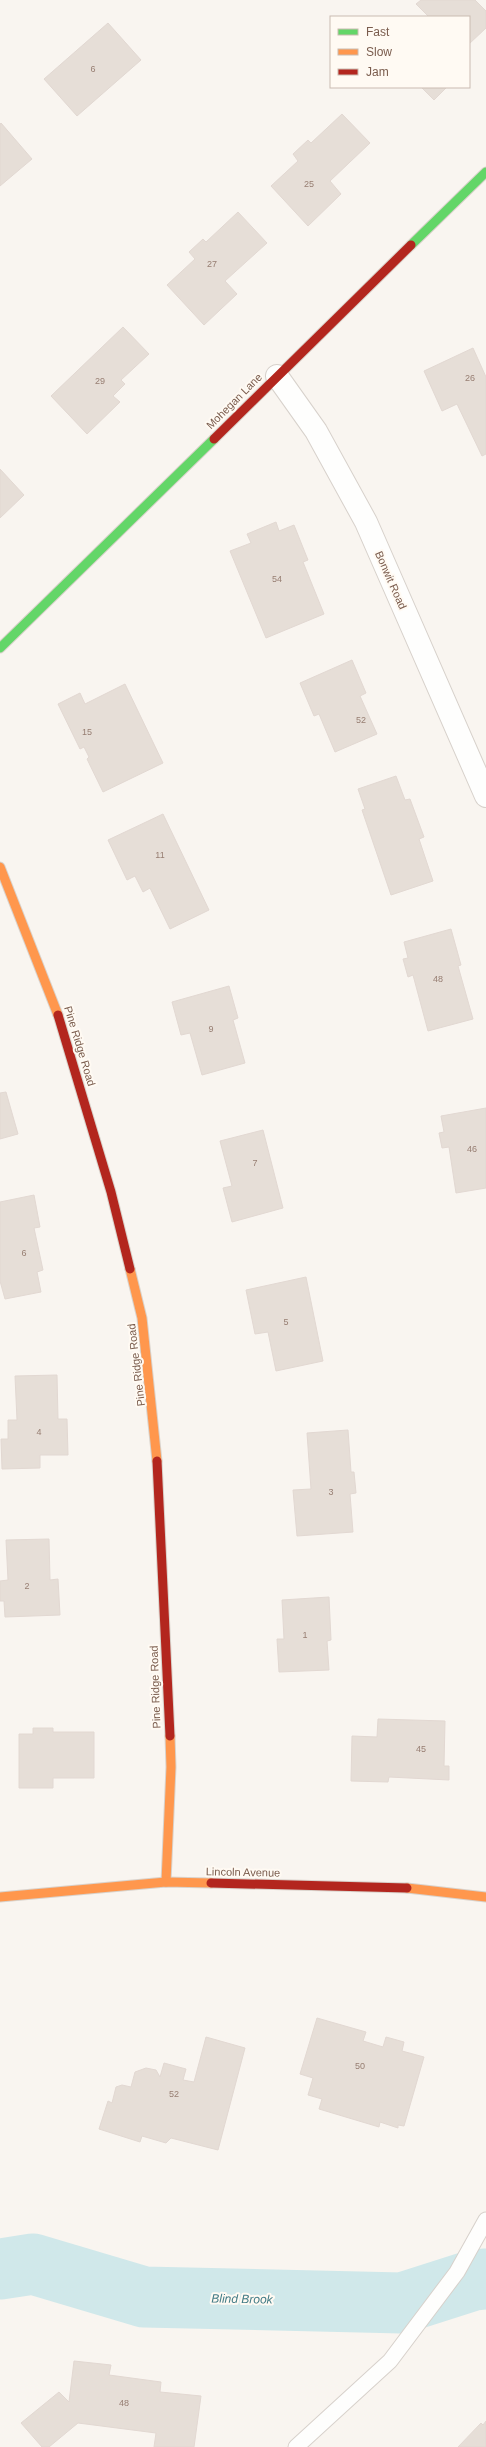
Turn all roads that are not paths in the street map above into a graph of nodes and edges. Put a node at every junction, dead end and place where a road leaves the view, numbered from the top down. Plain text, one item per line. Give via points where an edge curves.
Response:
1 (486, 172) edge
2 (277, 376) junction
3 (0, 648) edge
4 (485, 792) edge
5 (0, 867) edge
6 (166, 1882) junction
7 (0, 1897) edge
8 (486, 1897) edge
9 (486, 2220) edge
10 (296, 2447) edge

1 - 2 street, Mohegan Lane
2 - 3 street, Mohegan Lane
2 - 4 street, Bonwit Road via 316,431 366,522
5 - 6 street, Pine Ridge Road via 55,1004 111,1192 142,1318 156,1436 170,1759
6 - 7 street, Lincoln Avenue
6 - 8 street, Lincoln Avenue via 421,1888
9 - 10 lane via 458,2272 390,2361

